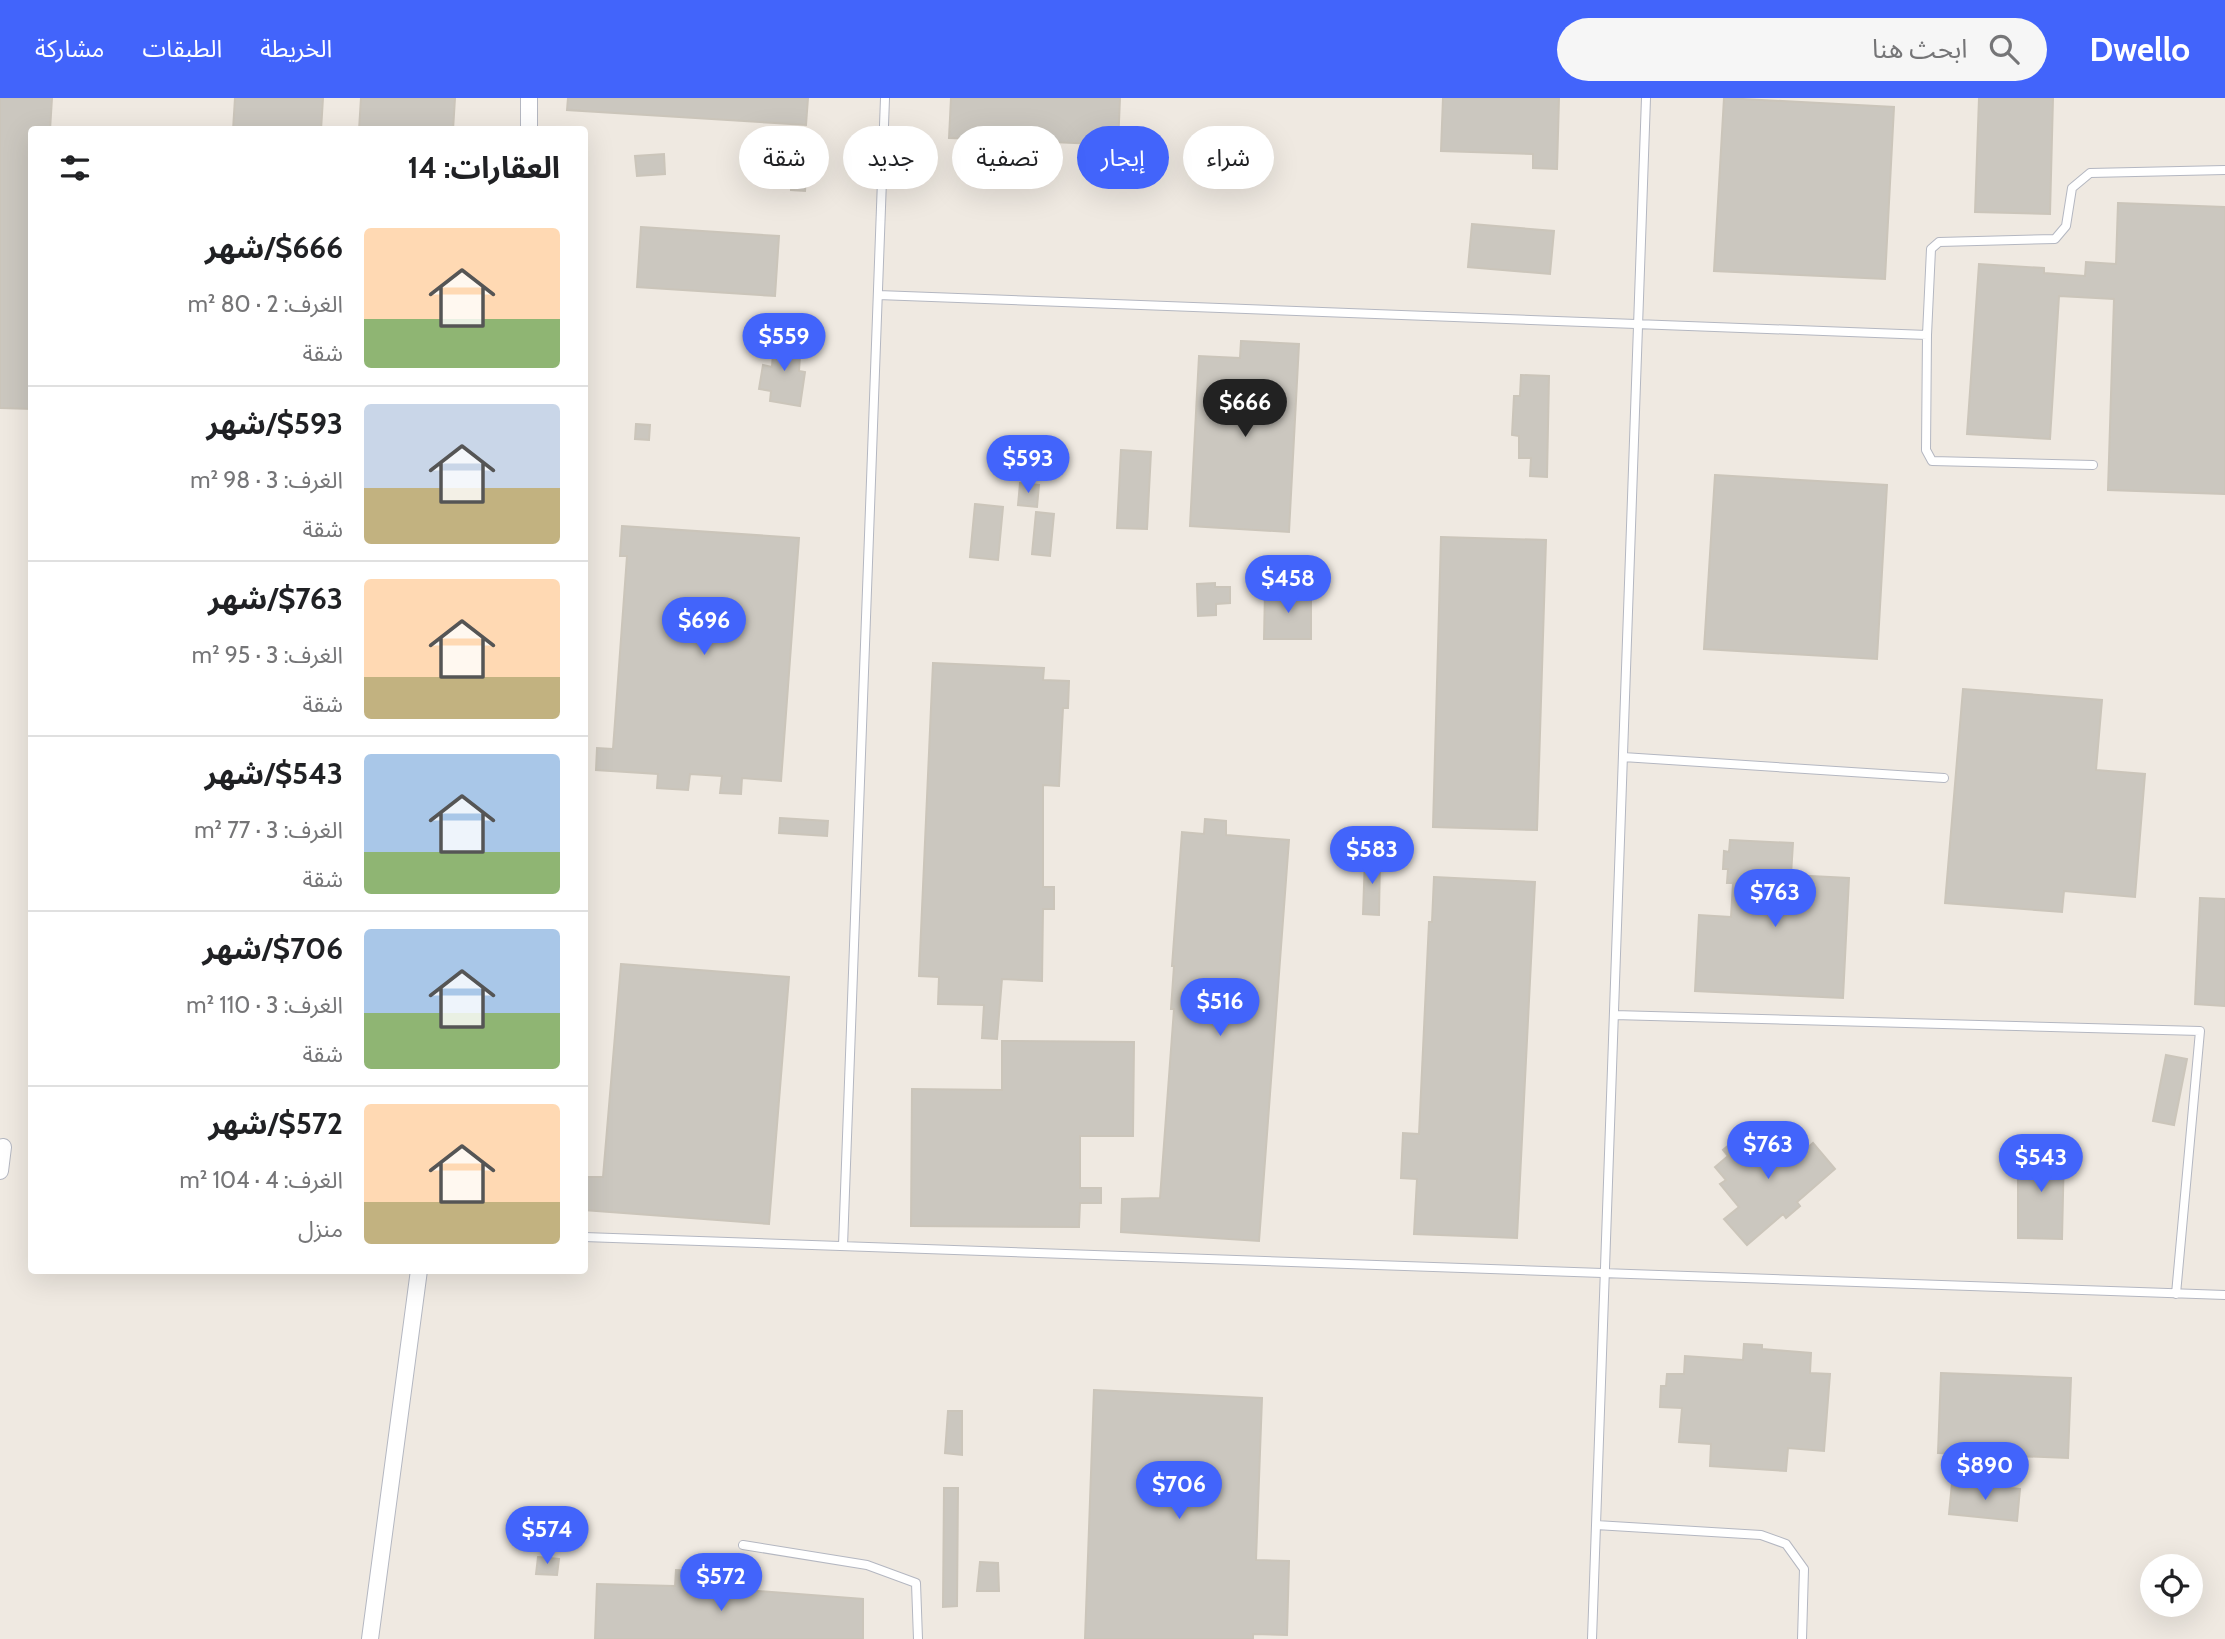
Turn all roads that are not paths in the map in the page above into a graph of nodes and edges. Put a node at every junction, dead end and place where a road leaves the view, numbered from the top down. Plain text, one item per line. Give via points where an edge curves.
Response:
1 (529, 98) edge
2 (885, 98) edge
3 (1647, 98) edge
4 (529, 126) edge
5 (2225, 170) edge
6 (878, 295) junction
7 (1638, 324) junction
8 (1927, 335) junction
9 (2093, 465) dead end
10 (1623, 757) junction
11 (1944, 778) dead end
12 (1614, 1015) junction
13 (3, 1147) dead end
14 (0, 1171) edge
15 (588, 1237) edge
16 (842, 1246) junction
17 (1605, 1273) junction
18 (418, 1274) edge
19 (2176, 1294) junction
20 (2225, 1295) edge
21 (1596, 1525) junction
22 (743, 1545) dead end
23 (370, 1639) edge
24 (918, 1639) edge
25 (1592, 1639) edge
26 (1802, 1639) edge

1 - 4 street
2 - 6 lane
3 - 7 lane
5 - 8 lane via 2090,173 2072,188 2066,226 2055,239 1938,242 1930,249
6 - 7 lane
6 - 16 lane
7 - 8 lane
7 - 10 lane
8 - 9 lane via 1926,450 1933,461
10 - 11 lane
10 - 12 lane
12 - 17 lane
12 - 19 lane via 2200,1031
13 - 14 street
15 - 16 lane
16 - 17 lane
17 - 19 lane
17 - 21 lane
18 - 23 street
19 - 20 lane
21 - 25 lane
21 - 26 lane via 1760,1535 1786,1544 1804,1569
22 - 24 lane via 867,1565 916,1583

